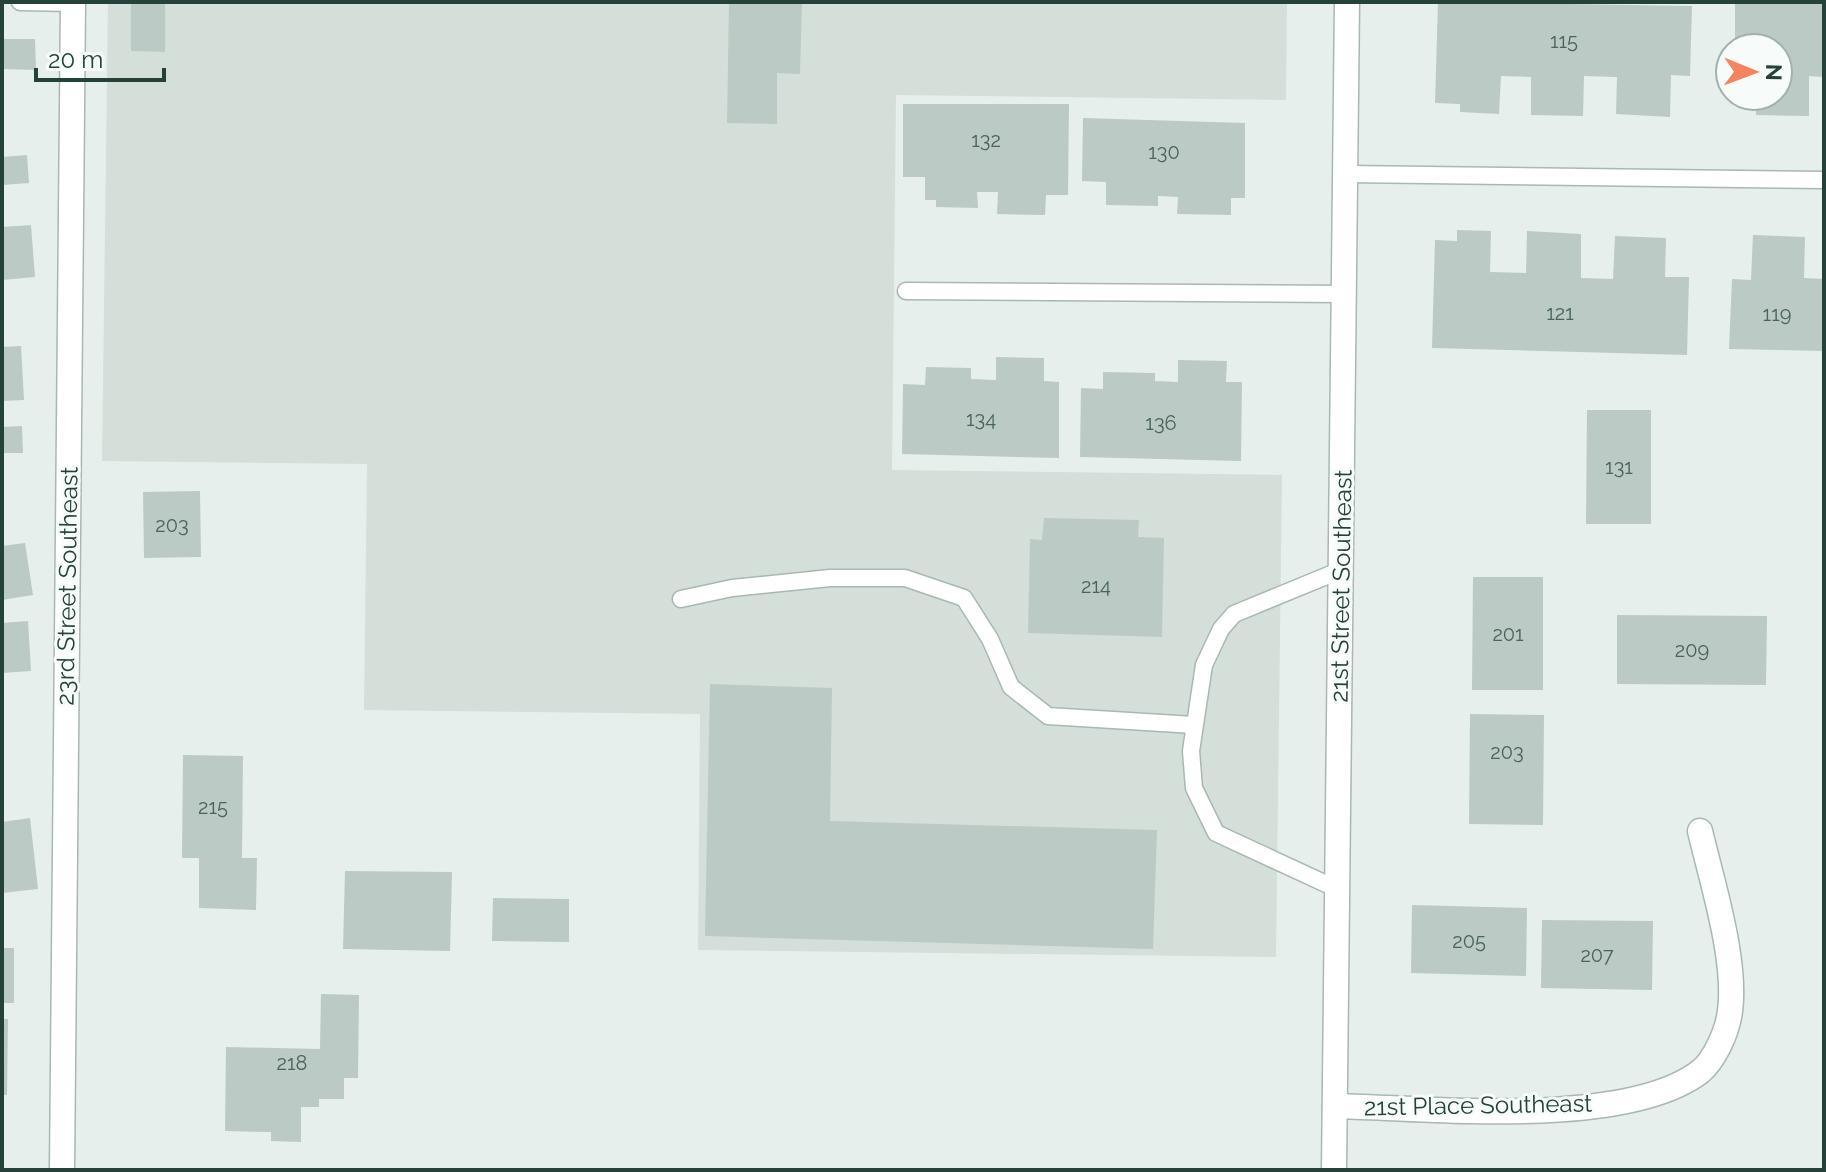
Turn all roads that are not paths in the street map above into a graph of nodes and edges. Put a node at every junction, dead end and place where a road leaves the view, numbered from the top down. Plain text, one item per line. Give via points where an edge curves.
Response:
1 (20, 2) edge
2 (73, 2) edge
3 (1347, 2) edge
4 (1346, 174) junction
5 (1824, 180) edge
6 (906, 291) dead end
7 (1344, 294) junction
8 (1341, 570) junction
9 (681, 599) dead end
10 (1194, 725) junction
11 (1700, 831) dead end
12 (1337, 889) junction
13 (1335, 1106) junction
14 (62, 1170) edge
15 (1334, 1170) edge

1 - 2 lane
2 - 14 street, 23rd Street Southeast
3 - 4 street, 21st Street Southeast
4 - 5 lane
4 - 7 street, 21st Street Southeast
6 - 7 lane
7 - 8 street, 21st Street Southeast
8 - 10 lane via 1234,614 1204,665
8 - 12 street, 21st Street Southeast
9 - 10 lane via 830,578 905,578 964,598 1011,687 1048,716
10 - 12 lane via 1194,788 1216,833
11 - 13 street, 21st Place Southeast via 1721,917 1730,1017 1702,1070 1623,1101 1560,1108
12 - 13 street, 21st Street Southeast
13 - 15 street, 21st Street Southeast

